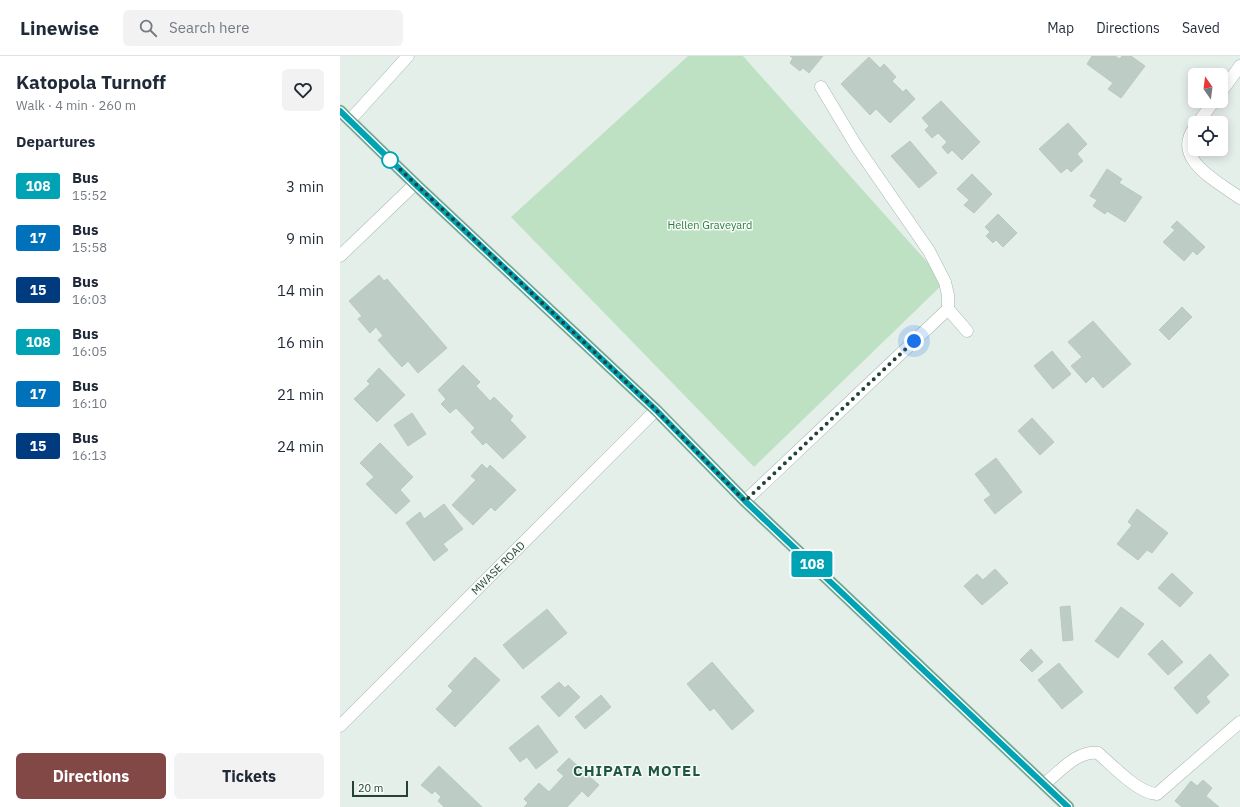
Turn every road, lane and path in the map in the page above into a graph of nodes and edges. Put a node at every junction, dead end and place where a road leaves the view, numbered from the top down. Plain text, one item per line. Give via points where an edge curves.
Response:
1 (408, 56) edge
2 (1240, 66) edge
3 (1228, 82) edge
4 (821, 87) dead end
5 (340, 111) edge
6 (350, 120) junction
7 (1190, 156) edge
8 (415, 184) junction
9 (1240, 198) edge
10 (340, 256) edge
11 (948, 309) junction
12 (966, 331) dead end
13 (656, 410) junction
14 (745, 501) junction
15 (1240, 722) edge
16 (340, 726) edge
17 (1044, 784) junction
18 (1068, 807) edge

1 - 6 street
2 - 3 street
4 - 11 street via 857,147 929,251 944,282
5 - 6 main road
6 - 8 main road
7 - 9 street via 1193,162
8 - 10 street
8 - 13 main road
11 - 12 street
11 - 14 street
13 - 14 main road
13 - 16 street, MWASE ROAD
14 - 17 main road
15 - 17 street via 1157,794 1140,789 1098,753 1092,752 1082,754
17 - 18 main road

